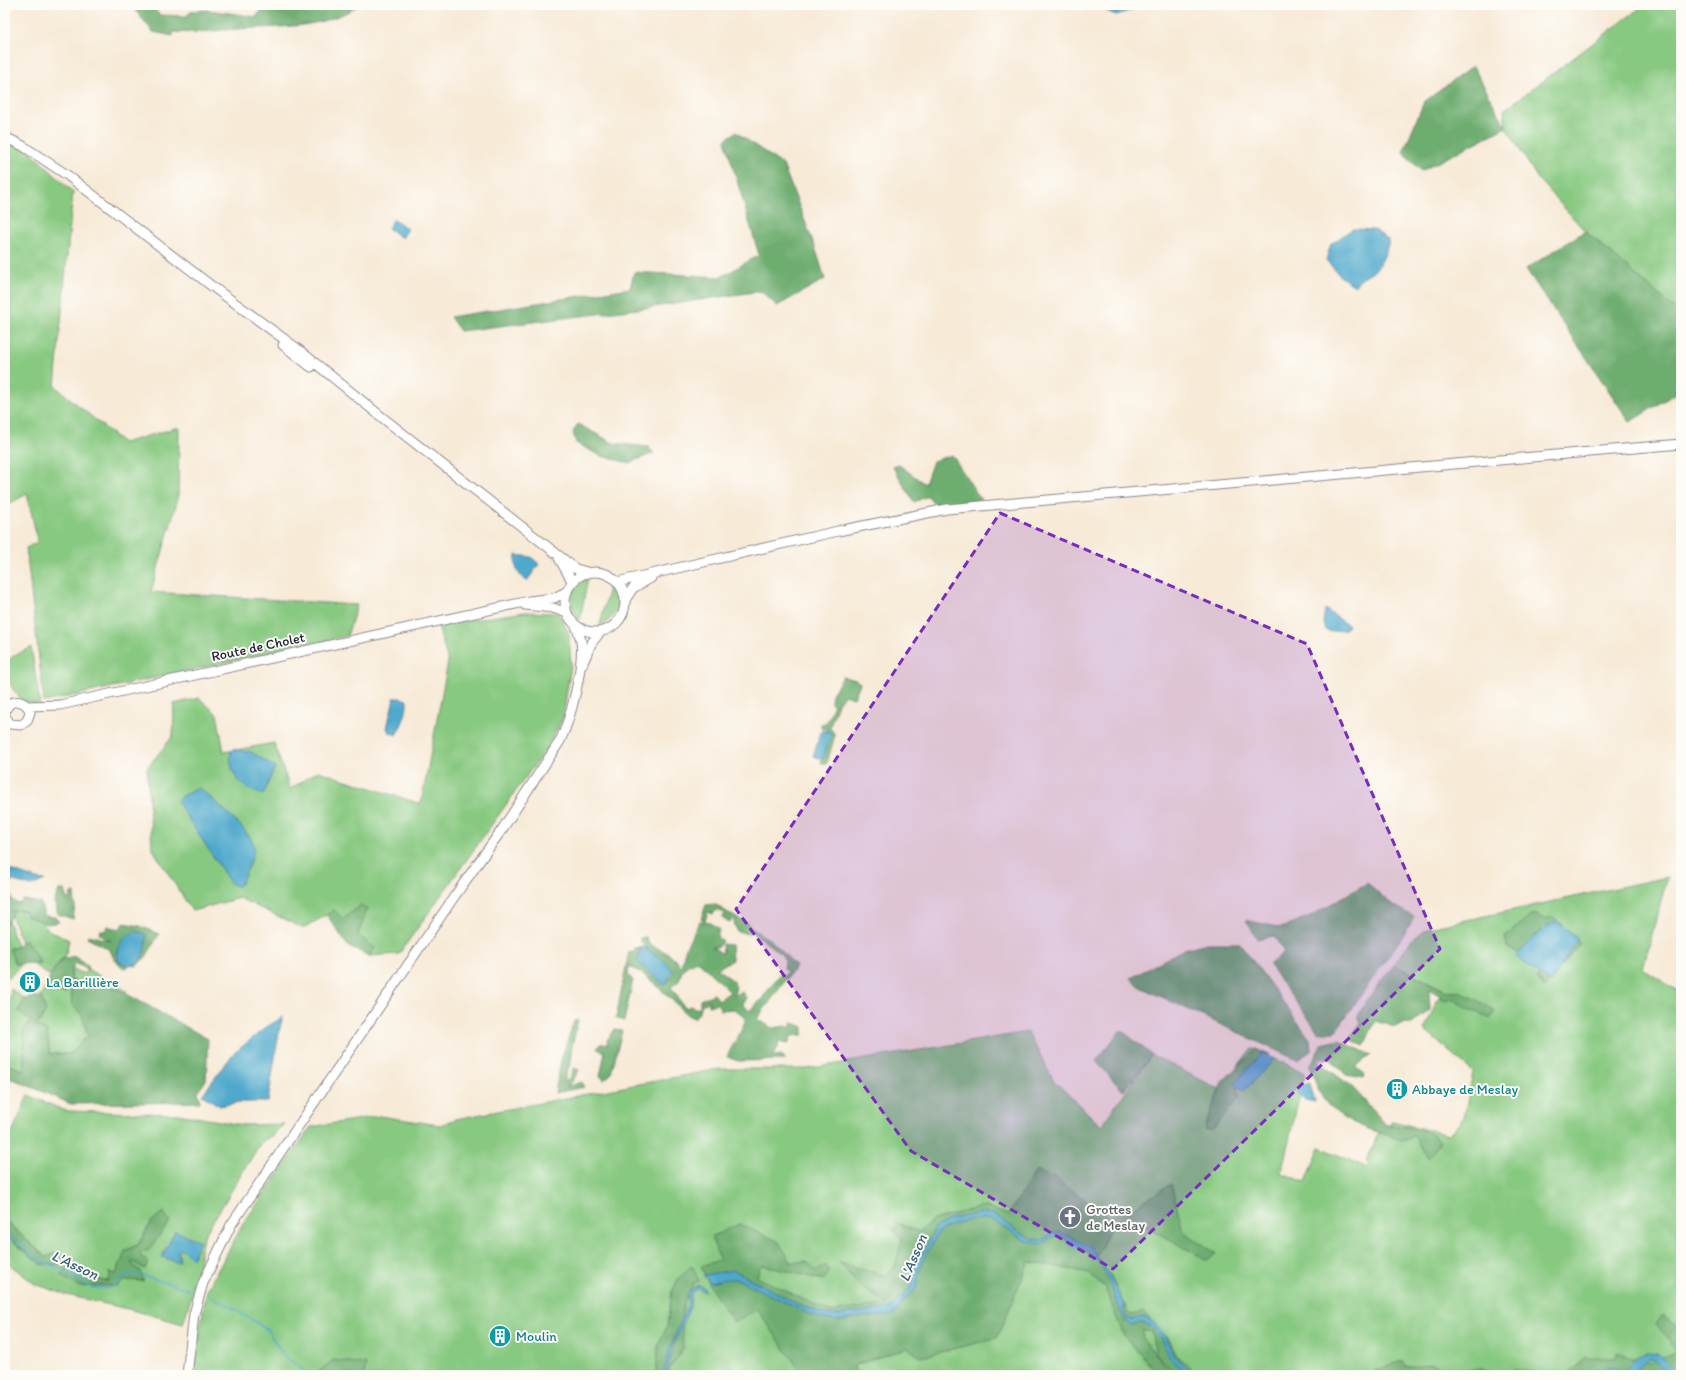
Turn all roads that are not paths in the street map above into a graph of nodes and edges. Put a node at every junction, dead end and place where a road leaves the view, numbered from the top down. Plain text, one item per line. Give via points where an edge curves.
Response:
1 (5, 137) edge
2 (1681, 444) edge
3 (557, 554) junction
4 (670, 570) junction
5 (587, 572) junction
6 (572, 581) junction
7 (618, 582) junction
8 (566, 592) junction
9 (625, 600) junction
10 (507, 606) junction
11 (567, 613) junction
12 (576, 626) junction
13 (600, 632) junction
14 (578, 675) junction
15 (60, 705) junction
16 (28, 706) junction
17 (5, 711) edge
18 (29, 718) junction
19 (6, 720) edge
20 (187, 1375) edge

1 - 3 main road via 54,166 239,306 253,321 360,400
2 - 4 main road via 947,509
3 - 5 main road via 576,569
3 - 6 main road
4 - 7 main road
4 - 9 main road via 633,588
5 - 6 main road
5 - 7 main road via 604,573
6 - 8 main road
7 - 9 main road
8 - 10 main road via 554,598
8 - 11 main road via 564,605
9 - 13 main road via 621,617 608,629
10 - 11 main road via 540,606
10 - 15 main road, Route de Cholet
11 - 12 main road
12 - 13 main road via 590,632
12 - 14 main road via 581,641
13 - 14 main road via 591,644
14 - 20 main road via 566,727 555,750 244,1205 222,1242 203,1282 194,1314
15 - 16 main road, Route de Cholet
15 - 18 main road, Route de Cholet
16 - 17 main road, Route de Cholet via 16,701 9,704
16 - 18 main road
18 - 19 main road, Route de Cholet via 21,725 14,726

